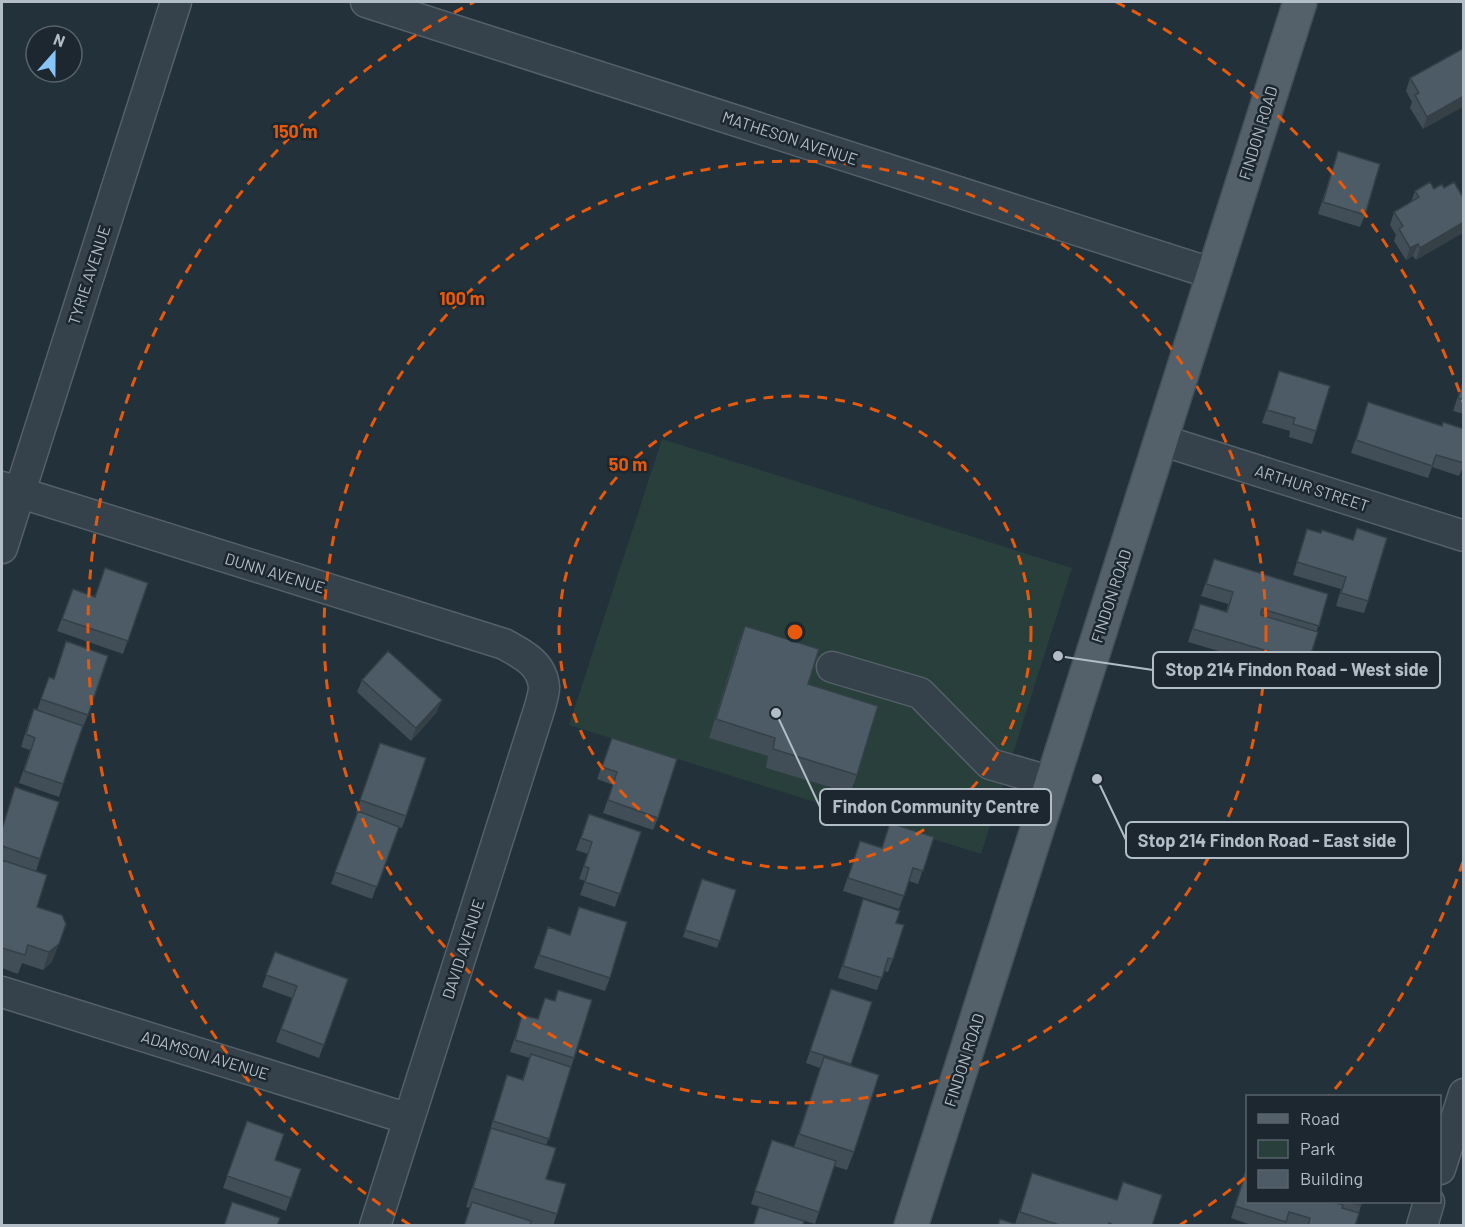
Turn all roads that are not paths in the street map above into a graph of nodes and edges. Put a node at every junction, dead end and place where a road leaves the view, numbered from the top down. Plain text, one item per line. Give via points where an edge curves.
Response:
1 (176, 2) edge
2 (366, 2) edge
3 (1300, 2) edge
4 (1214, 274) junction
5 (1161, 440) junction
6 (10, 490) edge
7 (1464, 536) edge
8 (2, 548) edge
9 (832, 668) dead end
10 (540, 672) joint
11 (1052, 782) junction
12 (2, 992) edge
13 (1464, 1094) edge
14 (409, 1119) junction
15 (1441, 1166) edge
16 (1429, 1203) edge
17 (375, 1226) edge
18 (911, 1226) edge
19 (1422, 1226) edge

1 - 6 street, TYRIE AVENUE
2 - 4 street, MATHESON AVENUE
3 - 4 main road, FINDON ROAD
4 - 5 main road, FINDON ROAD
5 - 7 street, ARTHUR STREET
5 - 11 main road, FINDON ROAD
6 - 8 street, TYRIE AVENUE
6 - 10 street, DUNN AVENUE via 504,644 526,656
9 - 11 street via 920,693 990,764
10 - 14 street, DAVID AVENUE via 544,688 539,710
11 - 18 main road, FINDON ROAD
12 - 14 street, ADAMSON AVENUE
13 - 15 street
14 - 17 street, DAVID AVENUE
16 - 19 street

